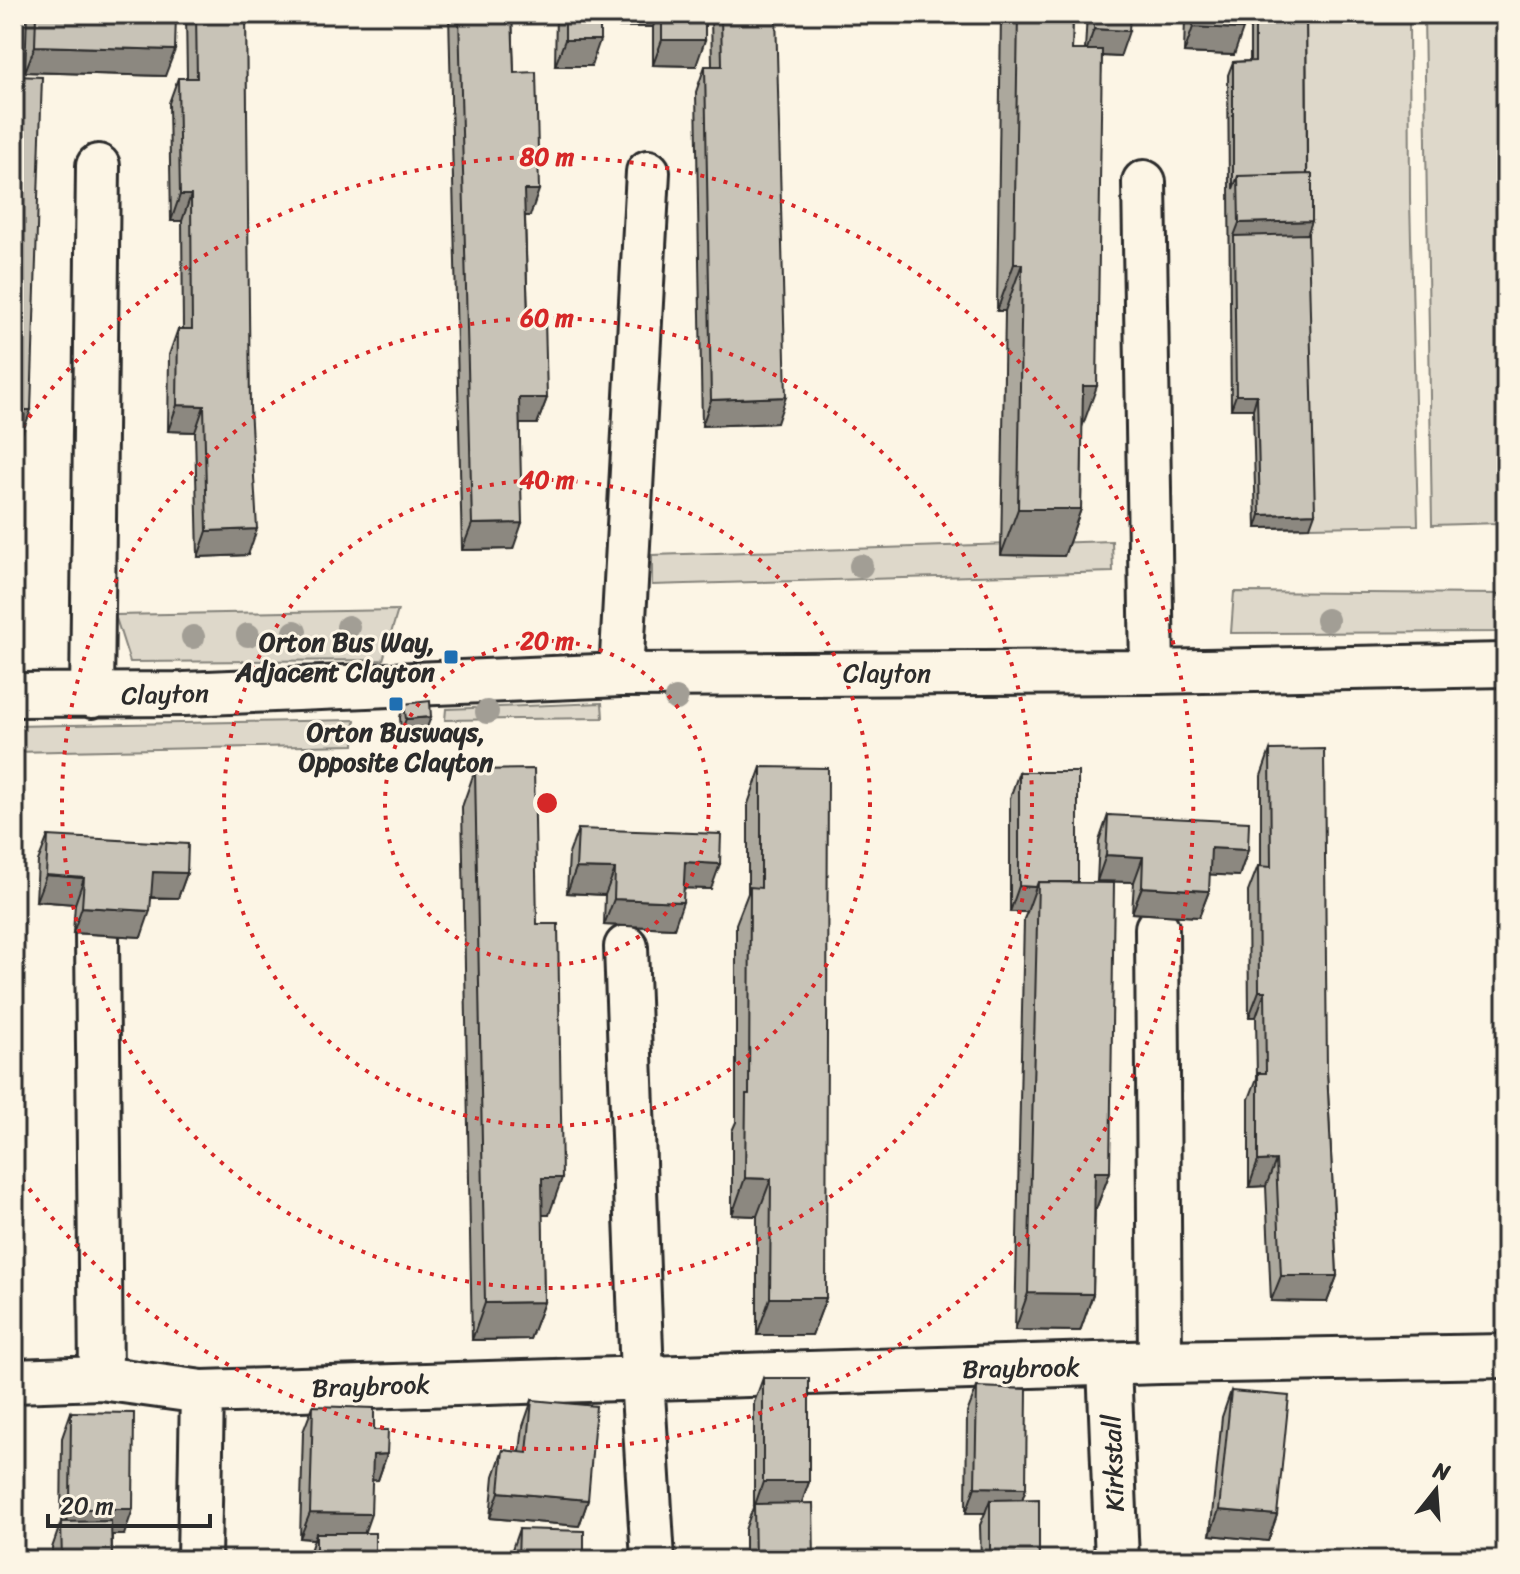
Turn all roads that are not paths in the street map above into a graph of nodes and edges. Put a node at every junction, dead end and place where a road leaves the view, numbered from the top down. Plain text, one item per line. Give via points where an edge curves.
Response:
1 (98, 166) dead end
2 (648, 172) dead end
3 (1144, 182) dead end
4 (1506, 665) edge
5 (1152, 672) junction
6 (621, 675) junction
7 (14, 695) edge
8 (92, 696) junction
9 (1157, 928) dead end
10 (97, 935) edge
11 (626, 947) dead end
12 (1506, 1356) edge
13 (1160, 1362) junction
14 (1109, 1366) junction
15 (642, 1377) junction
16 (101, 1378) junction
17 (14, 1381) edge
18 (202, 1392) junction
19 (199, 1560) edge
20 (653, 1560) edge
21 (1117, 1560) edge

1 - 8 street, Clayton
2 - 6 street
3 - 5 street
4 - 5 street, Clayton
5 - 6 street, Clayton
6 - 8 street, Clayton
7 - 8 street, Clayton
9 - 13 street
10 - 16 street
11 - 15 street
12 - 13 street, Braybrook
13 - 14 street, Braybrook
14 - 15 street, Braybrook
14 - 21 street, Kirkstall
15 - 18 street, Braybrook
15 - 20 street
16 - 17 street, Braybrook
16 - 18 street, Braybrook
18 - 19 street

